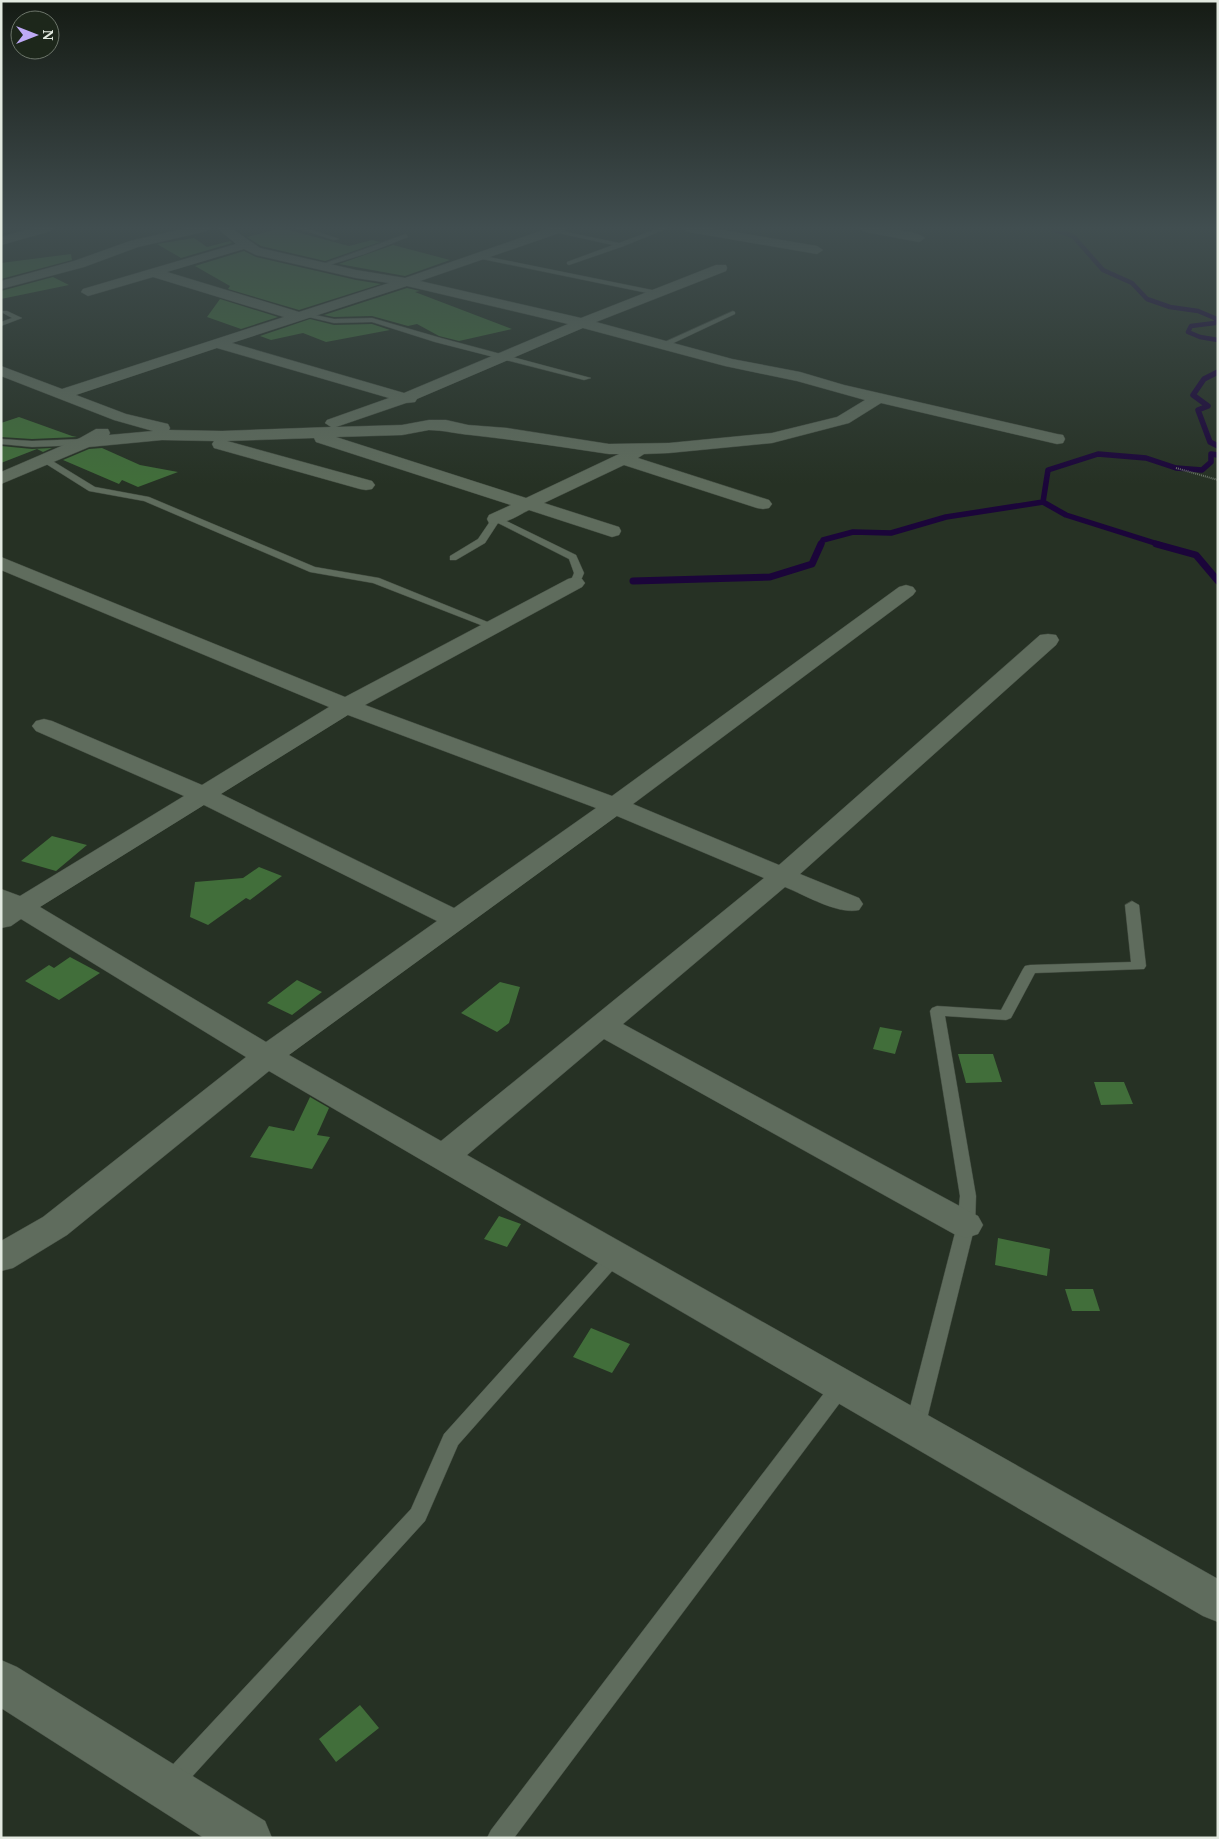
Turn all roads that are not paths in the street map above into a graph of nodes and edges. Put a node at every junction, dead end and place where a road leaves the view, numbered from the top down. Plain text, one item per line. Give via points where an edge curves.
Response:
1 (9, 314) edge
2 (296, 314) edge
3 (310, 314) edge
4 (543, 314) edge
5 (605, 314) edge
6 (731, 314) edge
7 (303, 316) junction
8 (582, 323) junction
9 (1, 324) edge
10 (219, 344) junction
11 (662, 345) junction
12 (502, 357) junction
13 (1, 371) edge
14 (587, 378) dead end
15 (62, 394) junction
16 (405, 398) junction
17 (879, 398) junction
18 (433, 406) dead end
19 (451, 411) dead end
20 (120, 417) junction
21 (304, 432) junction
22 (507, 433) junction
23 (188, 434) junction
24 (1057, 439) dead end
25 (1, 441) edge
26 (86, 442) junction
27 (646, 449) junction
28 (624, 459) junction
29 (46, 460) junction
30 (1, 479) edge
31 (366, 485) dead end
32 (527, 504) junction
33 (763, 504) dead end
34 (496, 519) junction
35 (612, 531) dead end
36 (453, 558) dead end
37 (1, 563) edge
38 (575, 583) joint
39 (906, 591) dead end
40 (495, 627) junction
41 (1048, 640) dead end
42 (346, 706) junction
43 (44, 726) dead end
44 (204, 795) junction
45 (615, 806) junction
46 (782, 876) junction
47 (849, 904) dead end
48 (1132, 904) dead end
49 (8, 908) edge
50 (456, 920) junction
51 (602, 1025) junction
52 (267, 1056) junction
53 (443, 1157) junction
54 (966, 1225) junction
55 (615, 1256) junction
56 (1, 1258) edge
57 (842, 1386) junction
58 (914, 1428) junction
59 (1218, 1602) edge
60 (1, 1682) edge
61 (167, 1787) junction
62 (248, 1838) edge
63 (499, 1838) edge

1 - 9 lane via 18,318
2 - 7 street
3 - 7 street
4 - 8 street
5 - 8 street
6 - 11 lane
7 - 10 street
7 - 12 lane via 334,321 372,320
8 - 11 street
8 - 12 street
10 - 15 street
10 - 16 street
11 - 17 street
12 - 14 lane
12 - 16 street
13 - 15 street
15 - 20 street
16 - 18 street
16 - 21 street
17 - 24 street
17 - 27 street via 843,420 772,438
19 - 22 street via 488,422
20 - 23 street
20 - 26 street via 107,430
21 - 22 street via 402,430 446,425
21 - 23 street via 222,436
21 - 32 street
22 - 27 street via 608,449
23 - 26 street
23 - 31 street
25 - 26 lane
26 - 29 street
27 - 28 street
28 - 32 street
28 - 33 street
29 - 30 street
29 - 40 lane via 92,488 146,499 312,570 375,580
32 - 34 street
32 - 35 street
34 - 36 lane via 482,541
34 - 38 lane via 573,557 579,573
37 - 42 street
38 - 40 street
39 - 45 street
40 - 42 street
41 - 46 street
42 - 44 street
42 - 45 street
43 - 44 street
44 - 49 street
44 - 50 street
45 - 46 street
45 - 50 street
46 - 47 street
46 - 51 street
48 - 54 lane via 1139,966 1030,969 1006,1015 937,1011 968,1196
49 - 52 street
50 - 52 street
51 - 53 street
51 - 54 street
52 - 53 street
52 - 56 street via 56,1226
53 - 55 street
54 - 58 lane
55 - 57 street
55 - 61 lane via 451,1440 418,1515
57 - 58 street
57 - 63 lane
58 - 59 street
60 - 61 street
61 - 62 street

